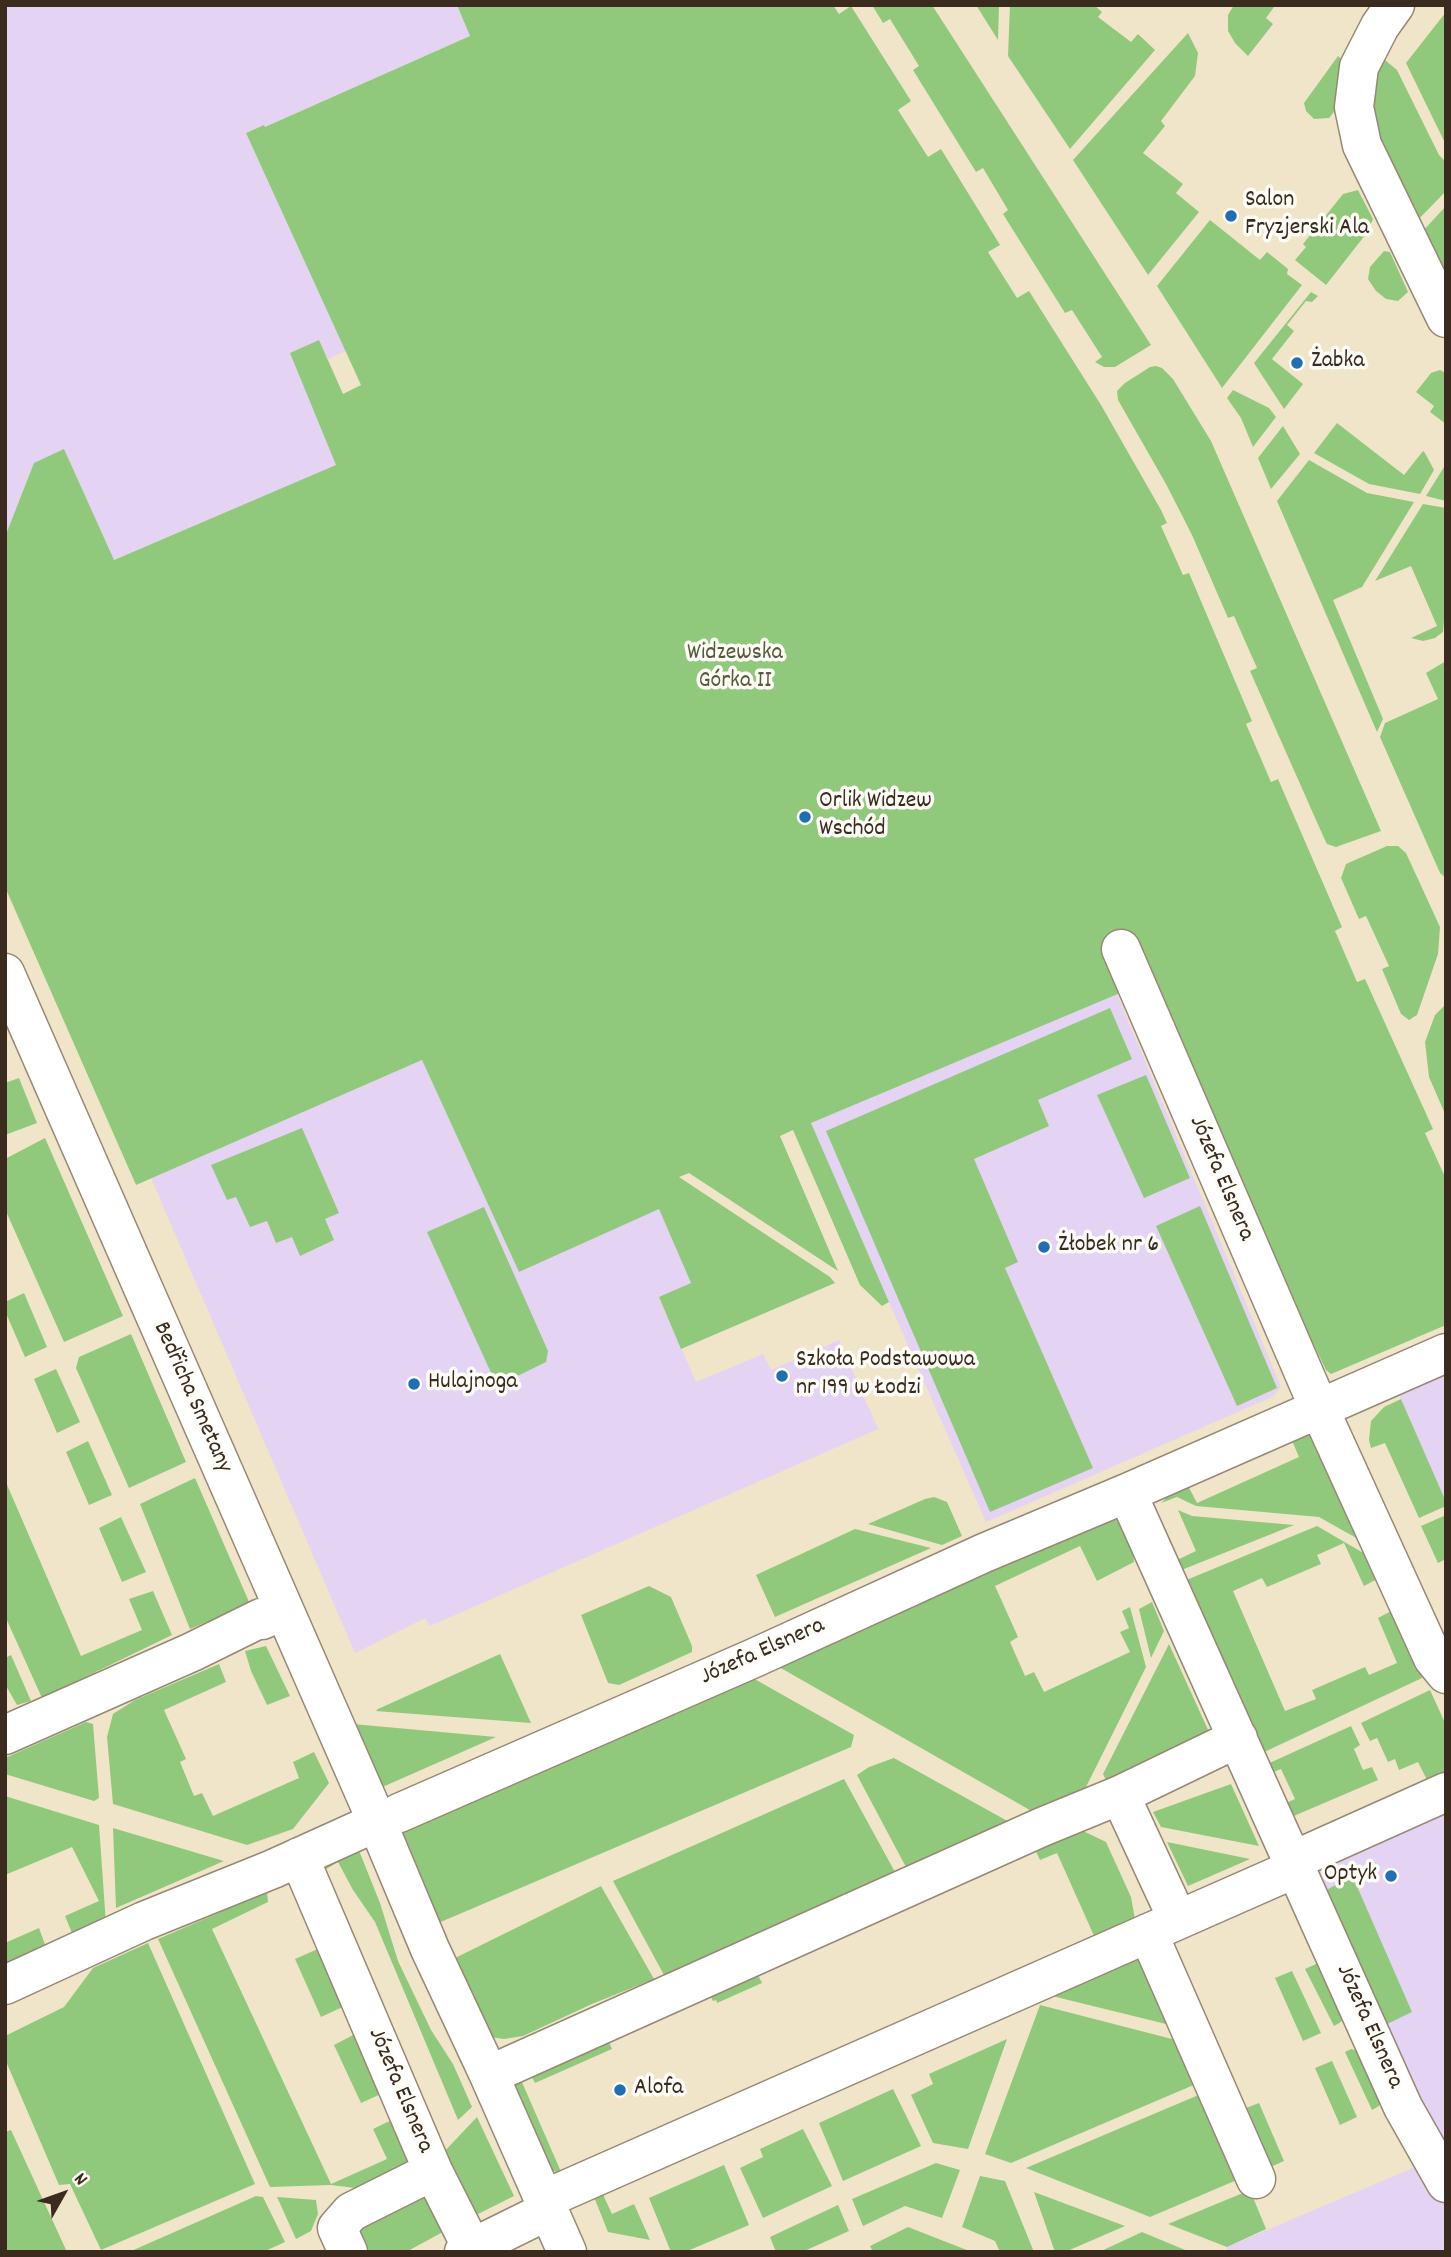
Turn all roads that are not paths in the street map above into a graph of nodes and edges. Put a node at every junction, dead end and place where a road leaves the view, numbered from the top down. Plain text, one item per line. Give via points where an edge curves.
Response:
1 (1395, 5) edge
2 (1446, 318) edge
3 (1121, 949) dead end
4 (5, 974) edge
5 (1446, 1353) edge
6 (1319, 1408) junction
7 (1127, 1493) junction
8 (284, 1611) junction
9 (1446, 1674) edge
10 (5, 1735) edge
11 (1238, 1738) junction
12 (1446, 1792) edge
13 (1120, 1795) junction
14 (388, 1817) junction
15 (299, 1857) junction
16 (1294, 1865) junction
17 (1163, 1926) junction
18 (5, 1985) edge
19 (489, 2075) junction
20 (433, 2171) junction
21 (1256, 2179) dead end
22 (1446, 2183) edge
23 (547, 2205) junction
24 (468, 2250) edge
25 (348, 2252) edge
26 (567, 2252) edge

1 - 2 street via 1359,67 1354,107 1362,145
3 - 6 street, Józefa Elsnera
4 - 8 street, Bedřicha Smetany
5 - 6 street, Józefa Elsnera
6 - 7 street, Józefa Elsnera
6 - 9 street, Józefa Elsnera via 1433,1658
7 - 11 street, Józefa Elsnera
7 - 14 street, Józefa Elsnera
8 - 10 street
8 - 14 street, Bedřicha Smetany
11 - 13 street
11 - 16 street, Józefa Elsnera
12 - 16 street, Józefa Elsnera
13 - 17 street
13 - 19 street
14 - 15 street, Józefa Elsnera
14 - 19 street via 430,1949
15 - 18 street, Józefa Elsnera via 144,1920
15 - 20 street, Józefa Elsnera
16 - 17 street, Józefa Elsnera
16 - 22 street, Józefa Elsnera via 1403,2107
17 - 21 street
17 - 23 street, Józefa Elsnera
19 - 23 street
20 - 24 street, Józefa Elsnera
20 - 25 street, Józefa Elsnera via 351,2211 337,2228
23 - 24 street, Józefa Elsnera
23 - 26 street

